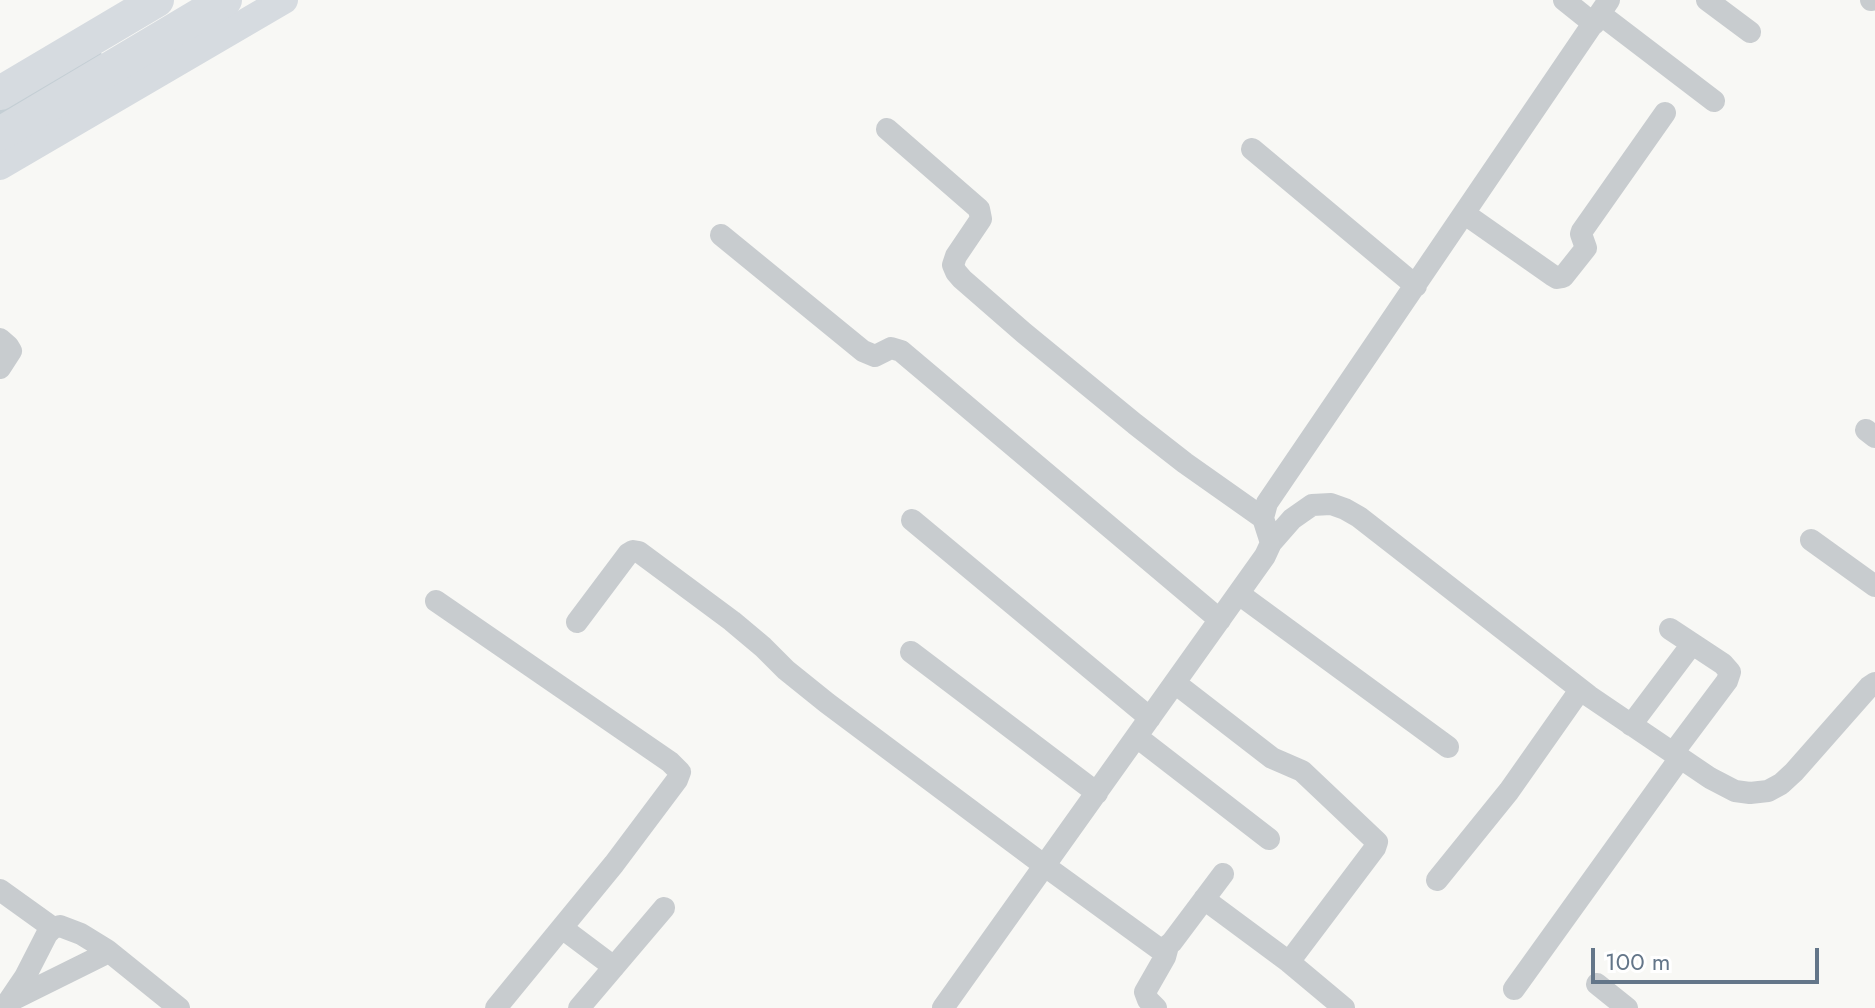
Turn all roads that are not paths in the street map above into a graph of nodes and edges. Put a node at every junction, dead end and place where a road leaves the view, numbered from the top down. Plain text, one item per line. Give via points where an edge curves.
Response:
1 (157, 0) edge
2 (225, 0) edge
3 (284, 0) edge
4 (1564, 0) edge
5 (1707, 0) edge
6 (1601, 12) edge
7 (1750, 32) dead end
8 (0, 93) edge
9 (1714, 101) dead end
10 (1665, 113) dead end
11 (887, 129) dead end
12 (0, 134) edge
13 (1252, 149) dead end
14 (0, 166) edge
15 (1465, 214) junction
16 (721, 235) dead end
17 (1416, 286) junction
18 (0, 339) edge
19 (0, 368) edge
20 (1263, 518) junction
21 (912, 520) dead end
22 (1811, 540) dead end
23 (1271, 543) junction
24 (1875, 586) edge
25 (1239, 594) junction
26 (436, 601) dead end
27 (1220, 620) junction
28 (577, 622) dead end
29 (1670, 629) dead end
30 (1692, 644) junction
31 (911, 652) dead end
32 (1175, 683) junction
33 (1875, 683) edge
34 (1580, 690) junction
35 (1150, 718) junction
36 (1631, 725) junction
37 (1137, 737) junction
38 (1448, 747) dead end
39 (1676, 755) junction
40 (1097, 793) junction
41 (1269, 839) dead end
42 (1045, 866) junction
43 (1223, 874) dead end
44 (1437, 880) dead end
45 (0, 890) edge
46 (1204, 899) junction
47 (664, 908) dead end
48 (53, 928) junction
49 (562, 928) junction
50 (1168, 946) junction
51 (109, 952) junction
52 (1289, 962) junction
53 (614, 967) junction
54 (1597, 984) dead end
55 (1514, 989) dead end
56 (7, 1005) edge
57 (179, 1008) edge
58 (496, 1008) edge
59 (579, 1008) edge
60 (943, 1008) edge
61 (1156, 1008) edge
62 (1344, 1008) edge
63 (1627, 1008) edge

1 - 8 highway
2 - 12 highway
3 - 14 main road
4 - 6 street
5 - 7 street
6 - 9 street
6 - 15 street
10 - 15 street via 1582,231 1586,248 1563,277 1552,275
11 - 20 street via 979,209 981,219 953,265 962,279 1135,424
13 - 17 street
15 - 17 street
16 - 27 street via 863,351 875,356 891,348 901,351
17 - 20 street via 1267,503
18 - 19 street via 11,351
20 - 23 street
21 - 35 street
22 - 24 street
23 - 25 street
23 - 34 street via 1312,505 1345,509
25 - 27 street
25 - 38 street
26 - 49 street via 680,772
27 - 32 street
28 - 42 street via 628,554 636,551
29 - 30 street
30 - 36 street
30 - 39 street via 1728,667 1730,676
31 - 40 street
32 - 35 street
32 - 52 street via 1272,758 1302,771 1377,842
33 - 39 street via 1794,772 1768,791 1735,791
34 - 36 street
34 - 44 street via 1509,791
35 - 37 street
36 - 39 street
37 - 40 street
37 - 41 street
39 - 55 street
40 - 42 street
42 - 50 street via 1154,945
42 - 60 street
43 - 46 street
45 - 48 street
46 - 50 street
46 - 52 street
47 - 53 street
48 - 51 street via 81,934
48 - 56 street
49 - 53 street
49 - 58 street
50 - 61 street via 1145,992
51 - 56 street
51 - 57 street
52 - 62 street
53 - 59 street
54 - 63 street

